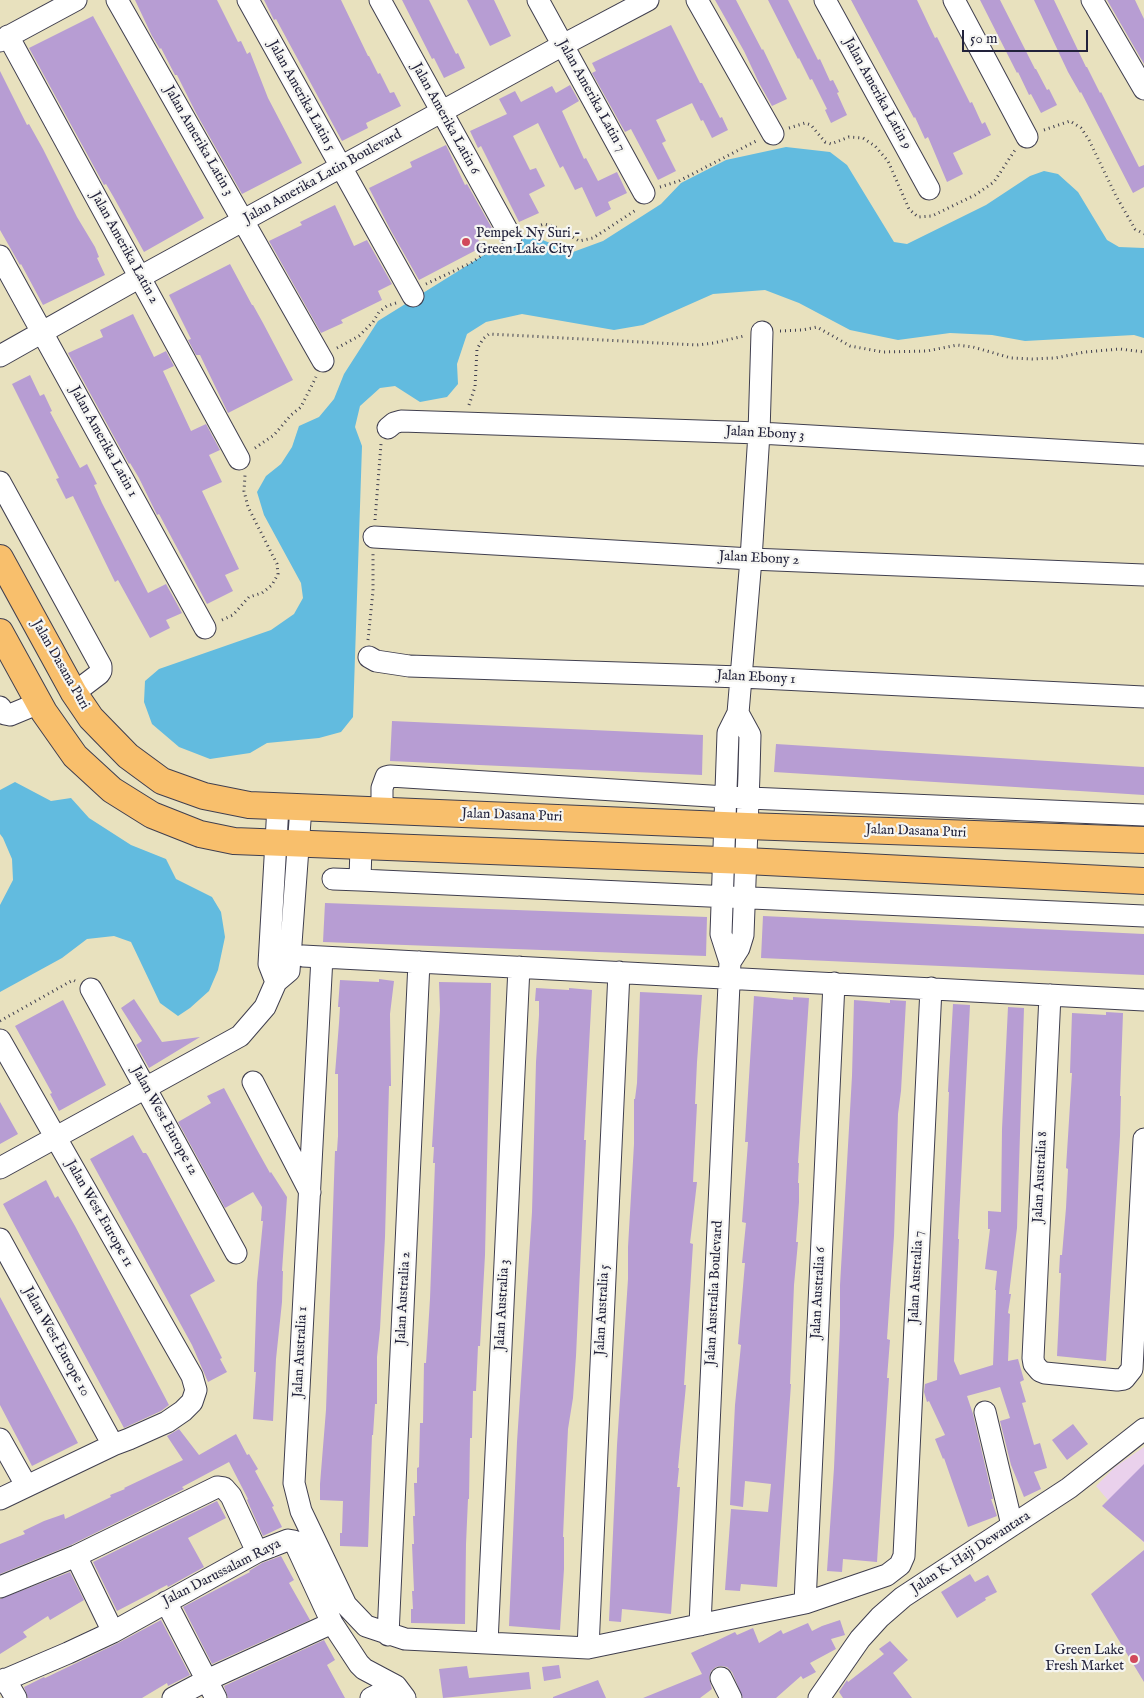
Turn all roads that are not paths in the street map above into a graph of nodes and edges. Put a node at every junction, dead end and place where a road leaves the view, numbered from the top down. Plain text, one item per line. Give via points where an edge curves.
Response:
1 (76, 0) edge
2 (117, 0) edge
3 (248, 0) edge
4 (380, 0) edge
5 (538, 0) edge
6 (648, 0) edge
7 (697, 0) edge
8 (825, 0) edge
9 (954, 0) edge
10 (1092, 0) edge
11 (4, 39) edge
12 (563, 45) junction
13 (1144, 89) edge
14 (441, 112) junction
15 (773, 134) road end
16 (1027, 137) road end
17 (341, 168) junction
18 (929, 189) dead end
19 (644, 193) road end
20 (243, 221) junction
21 (511, 237) road end
22 (0, 256) edge
23 (140, 278) junction
24 (413, 296) road end
25 (42, 332) junction
26 (762, 332) dead end
27 (0, 356) edge
28 (323, 361) road end
29 (388, 428) road end
30 (759, 434) junction
31 (1144, 455) edge
32 (239, 459) road end
33 (0, 482) edge
34 (374, 537) road end
35 (0, 558) edge
36 (751, 559) junction
37 (1144, 575) edge
38 (205, 628) road end
39 (0, 632) edge
40 (369, 657) road end
41 (741, 677) junction
42 (74, 693) junction
43 (1144, 697) edge
44 (39, 703) junction
45 (0, 707) edge
46 (738, 713) junction
47 (726, 797) junction
48 (748, 798) junction
49 (289, 806) junction
50 (382, 810) junction
51 (1144, 815) edge
52 (736, 825) junction
53 (1144, 840) edge
54 (286, 843) junction
55 (361, 846) junction
56 (735, 861) junction
57 (333, 879) dead end
58 (360, 880) junction
59 (1144, 880) edge
60 (722, 897) junction
61 (744, 898) junction
62 (1144, 916) edge
63 (419, 962) junction
64 (519, 967) junction
65 (730, 970) junction
66 (619, 972) junction
67 (834, 984) junction
68 (931, 988) junction
69 (91, 989) road end
70 (1050, 995) junction
71 (1144, 1000) edge
72 (0, 1040) edge
73 (253, 1082) dead end
74 (145, 1087) junction
75 (55, 1137) junction
76 (1144, 1139) edge
77 (0, 1168) edge
78 (310, 1192) junction
79 (0, 1239) edge
80 (236, 1253) dead end
81 (1141, 1266) edge
82 (1137, 1351) edge
83 (985, 1412) dead end
84 (1144, 1429) edge
85 (0, 1439) edge
86 (113, 1445) junction
87 (26, 1485) junction
88 (0, 1499) edge
89 (1012, 1525) junction
90 (257, 1552) junction
91 (76, 1556) junction
92 (900, 1565) joint
93 (0, 1587) edge
94 (166, 1602) junction
95 (805, 1603) junction
96 (332, 1622) junction
97 (700, 1625) junction
98 (113, 1632) junction
99 (388, 1634) junction
100 (488, 1643) junction
101 (588, 1648) junction
102 (721, 1678) dead end
103 (3, 1680) edge
104 (211, 1689) edge
105 (400, 1692) edge
106 (16, 1698) edge
107 (173, 1698) edge
108 (371, 1698) edge
109 (731, 1698) edge
110 (819, 1698) edge

1 - 11 street
2 - 20 street, Jalan Amerika Latin 3
3 - 17 street, Jalan Amerika Latin 5
4 - 14 street, Jalan Amerika Latin 6
5 - 12 street, Jalan Amerika Latin 7
6 - 12 street, Jalan Amerika Latin Boulevard
7 - 15 street
8 - 18 street, Jalan Amerika Latin 9
9 - 16 street
10 - 13 street
11 - 23 street, Jalan Amerika Latin 2
12 - 14 street, Jalan Amerika Latin Boulevard
12 - 19 street, Jalan Amerika Latin 7
14 - 17 street, Jalan Amerika Latin Boulevard
14 - 21 street, Jalan Amerika Latin 6
17 - 20 street, Jalan Amerika Latin Boulevard
17 - 24 street, Jalan Amerika Latin 5
20 - 23 street, Jalan Amerika Latin Boulevard
20 - 28 street, Jalan Amerika Latin 3
22 - 25 street, Jalan Amerika Latin 1
23 - 25 street, Jalan Amerika Latin Boulevard
23 - 32 street, Jalan Amerika Latin 2
25 - 27 street, Jalan Amerika Latin Boulevard
25 - 38 street, Jalan Amerika Latin 1
26 - 30 street
29 - 30 street, Jalan Ebony 3 via 401,421
30 - 31 street, Jalan Ebony 3
30 - 36 street
33 - 42 street via 101,666 99,674
34 - 36 street, Jalan Ebony 2
35 - 42 main road, Jalan Dasana Puri
36 - 37 street, Jalan Ebony 2
36 - 41 street
39 - 44 main road
40 - 41 street, Jalan Ebony 1 via 408,666
41 - 43 street, Jalan Ebony 1
41 - 46 street
42 - 49 main road, Jalan Dasana Puri via 91,718 128,756 162,781 204,796 249,805
44 - 45 street via 10,715
44 - 54 main road via 74,756 112,790 152,816 200,834 234,841
46 - 47 street via 728,733
46 - 48 street via 750,735
47 - 48 street
47 - 50 street via 390,776 386,777 382,788
47 - 52 street
48 - 51 street
48 - 52 street
49 - 50 main road, Jalan Dasana Puri
49 - 54 street
50 - 52 main road, Jalan Dasana Puri
52 - 53 main road, Jalan Dasana Puri
52 - 56 street
54 - 55 main road
54 - 74 street via 289,971 276,982 265,1007 240,1036
55 - 56 main road
55 - 58 street
56 - 59 main road
56 - 60 street
56 - 61 street
57 - 58 street
58 - 60 street
60 - 61 street
60 - 65 street via 721,934
61 - 62 street
61 - 65 street via 743,935
63 - 64 street
63 - 78 street, Jalan Australia 1 via 313,956
63 - 99 street, Jalan Australia 2
64 - 66 street
64 - 100 street, Jalan Australia 3
65 - 66 street
65 - 67 street
65 - 97 street, Jalan Australia Boulevard
66 - 101 street, Jalan Australia 5
67 - 68 street
67 - 95 street, Jalan Australia 6
68 - 70 street
68 - 92 street, Jalan Australia 7 via 904,1556
69 - 74 street, Jalan West Europe 12
70 - 71 street
70 - 82 street, Jalan Australia 8 via 1033,1358 1037,1368 1045,1373 1117,1380 1129,1374
72 - 75 street, Jalan West Europe 11
73 - 78 street
74 - 75 street
74 - 80 street, Jalan West Europe 12
75 - 77 street
75 - 86 street, Jalan West Europe 11 via 192,1376 196,1390 192,1402 167,1422
76 - 81 street
78 - 99 street, Jalan Australia 1 via 294,1483 301,1511 346,1606 366,1626
79 - 86 street, Jalan West Europe 10
81 - 82 street
83 - 89 street
84 - 89 street, Jalan K. Haji Dewantara via 1069,1488
85 - 87 street
86 - 87 street
87 - 88 street
89 - 110 street, Jalan K. Haji Dewantara via 903,1597 880,1617 860,1639
90 - 91 street via 230,1496 221,1487
90 - 94 street, Jalan Darussalam Raya
90 - 96 street, Jalan Darussalam Raya via 288,1540 294,1541
91 - 93 street
91 - 98 street
92 - 95 street, Jalan Australia 1 via 887,1575
94 - 98 street, Jalan Darussalam Raya
94 - 104 street
95 - 97 street, Jalan Australia 1
96 - 104 street
96 - 105 street, Jalan Darussalam Raya via 359,1664
97 - 101 street, Jalan Australia 1
98 - 103 street, Jalan Darussalam Raya
99 - 100 street, Jalan Australia 1 via 405,1639
100 - 101 street, Jalan Australia 1
102 - 109 street
103 - 106 street
104 - 107 street
105 - 108 street

